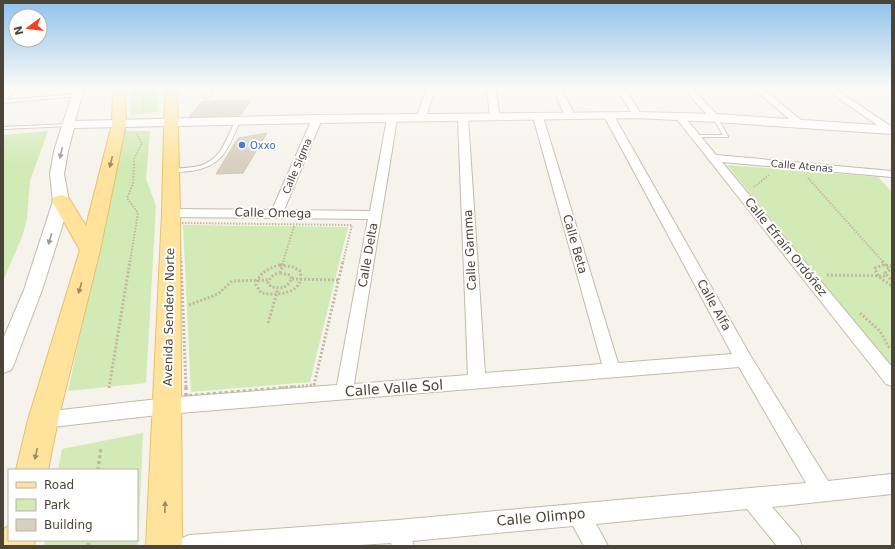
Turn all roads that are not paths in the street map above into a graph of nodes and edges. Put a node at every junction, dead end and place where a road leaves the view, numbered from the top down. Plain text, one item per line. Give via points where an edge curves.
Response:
1 (72, 114) edge
2 (125, 114) edge
3 (171, 114) edge
4 (422, 114) edge
5 (495, 114) edge
6 (711, 114) edge
7 (788, 114) edge
8 (866, 114) edge
9 (637, 115) joint
10 (538, 116) junction
11 (570, 116) joint
12 (610, 116) junction
13 (679, 116) junction
14 (495, 117) junction
15 (421, 118) junction
16 (463, 118) junction
17 (715, 118) junction
18 (392, 119) junction
19 (317, 120) junction
20 (238, 121) junction
21 (171, 122) junction
22 (799, 123) junction
23 (69, 125) junction
24 (3, 128) edge
25 (128, 129) junction
26 (891, 130) edge
27 (695, 136) junction
28 (713, 158) junction
29 (171, 171) junction
30 (892, 174) edge
31 (60, 201) junction
32 (171, 213) junction
33 (277, 213) junction
34 (375, 215) junction
35 (90, 250) junction
36 (744, 360) junction
37 (3, 364) edge
38 (612, 371) junction
39 (892, 380) edge
40 (477, 382) junction
41 (344, 392) junction
42 (167, 406) junction
43 (43, 420) junction
44 (32, 469) edge
45 (892, 484) edge
46 (823, 492) junction
47 (751, 498) junction
48 (578, 514) junction
49 (401, 538) edge
50 (164, 546) edge
51 (190, 546) edge
52 (597, 546) edge
53 (791, 546) edge

1 - 23 street
2 - 25 main road
3 - 21 main road, Avenida Sendero Norte
4 - 15 street
5 - 14 street
6 - 17 street
7 - 22 street
8 - 26 street
9 - 12 street
9 - 13 street
10 - 11 street
10 - 14 street
10 - 38 street, Calle Beta
11 - 12 street
12 - 36 street, Calle Alfa
13 - 17 street
13 - 27 street, Calle Efraín Ordóñez
14 - 16 street
15 - 16 street
15 - 18 street
16 - 40 street, Calle Gamma
17 - 22 street
17 - 27 lane via 726,136
18 - 19 street
18 - 34 street, Calle Delta
19 - 20 street
19 - 33 street, Calle Sigma
20 - 21 street
20 - 29 lane via 217,159 198,168
21 - 25 street
21 - 29 main road, Avenida Sendero Norte
22 - 26 street
23 - 24 lane
23 - 25 street
23 -> 31 street via 57,174
25 -> 35 main road
27 - 28 street, Calle Efraín Ordóñez
28 - 30 street, Calle Atenas
28 - 39 street, Calle Efraín Ordóñez
29 - 32 main road, Avenida Sendero Norte
31 - 35 main road
31 -> 37 street via 46,254
32 - 33 street, Calle Omega
32 - 42 main road, Avenida Sendero Norte
33 - 34 street, Calle Omega
34 - 41 street, Calle Delta
35 -> 43 main road
36 - 38 street, Calle Valle Sol
36 - 46 street, Calle Alfa
38 - 40 street, Calle Valle Sol
40 - 41 street, Calle Valle Sol
41 - 42 street, Calle Valle Sol
42 - 43 street, Calle Valle Sol
50 -> 42 main road, Avenida Sendero Norte
43 -> 44 main road
45 - 46 street, Calle Olimpo
46 - 47 street, Calle Olimpo
47 - 48 street, Calle Olimpo
47 - 53 street
48 - 49 street, Calle Olimpo
48 - 52 street
49 - 51 street, Calle Olimpo

